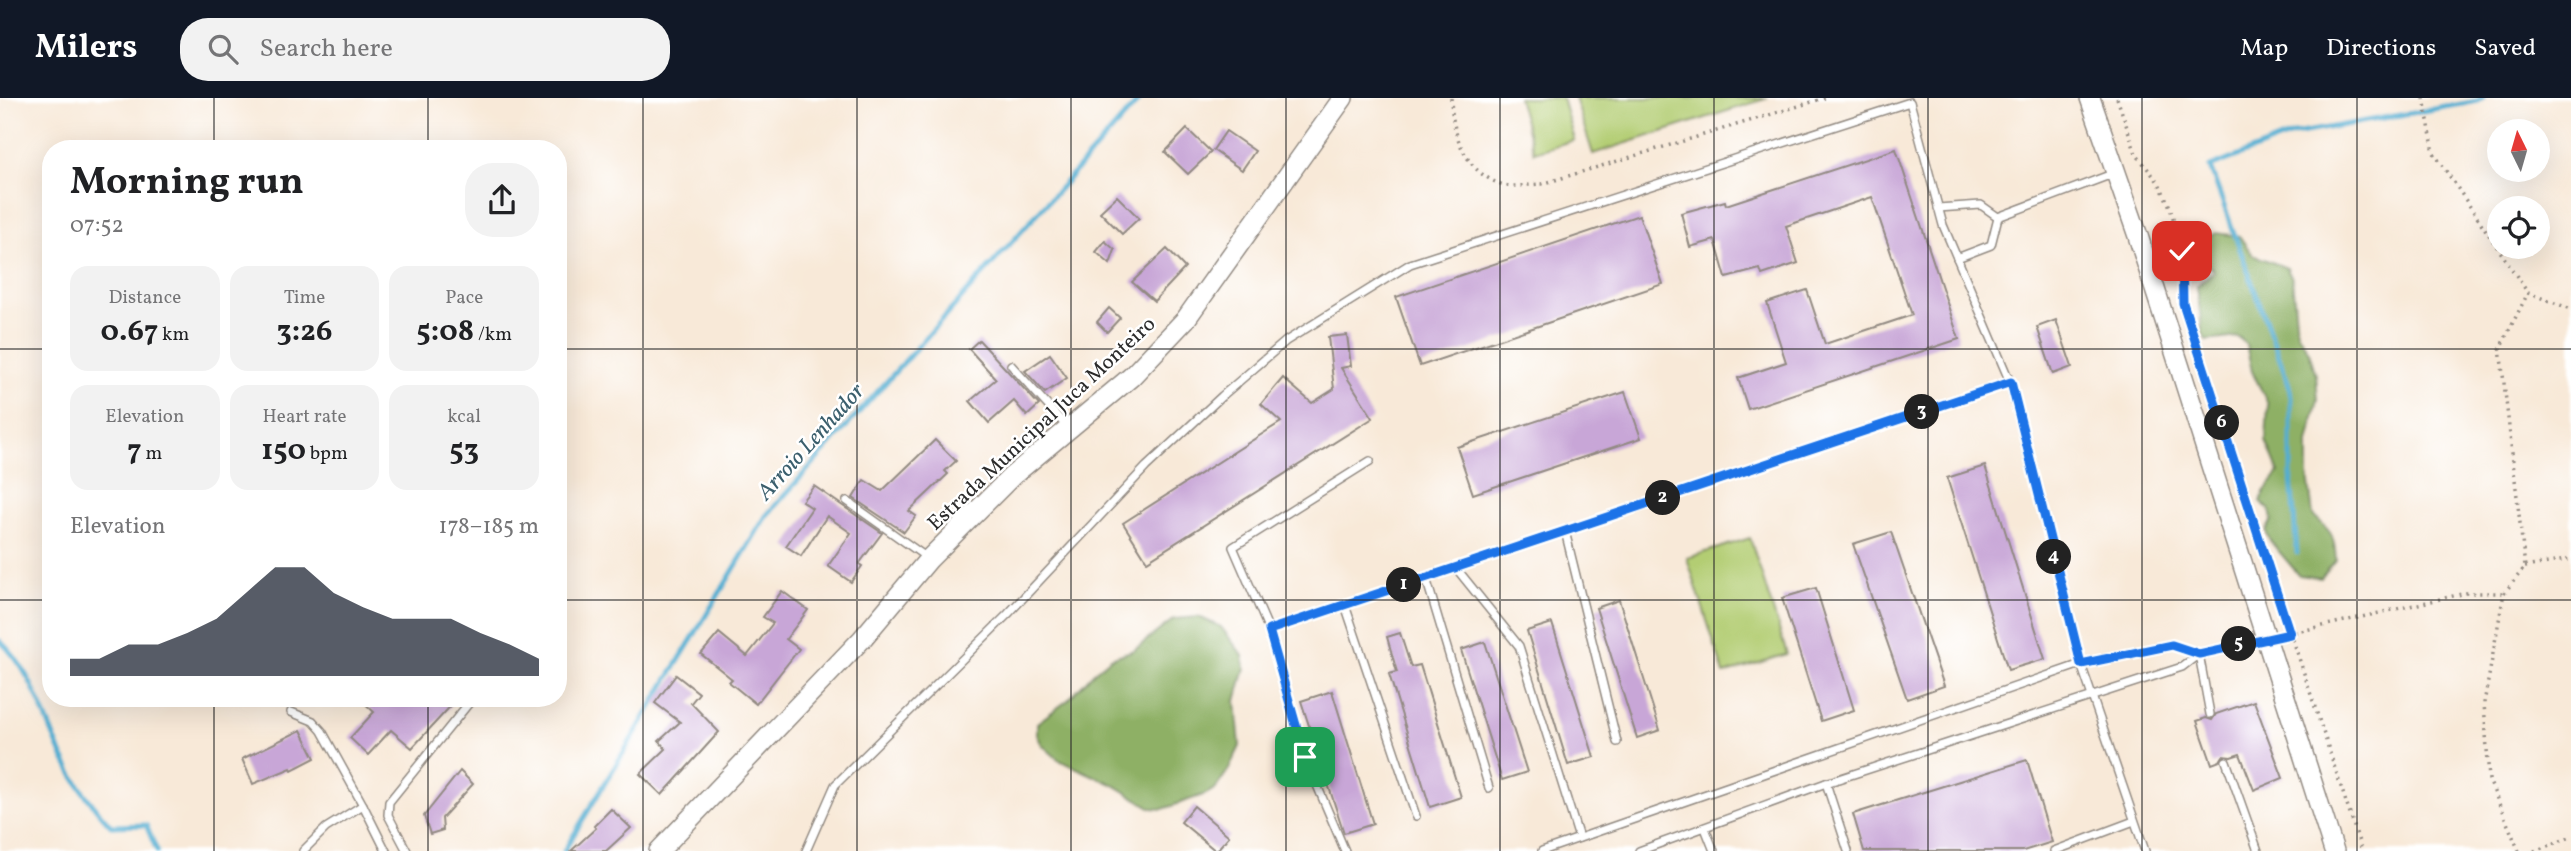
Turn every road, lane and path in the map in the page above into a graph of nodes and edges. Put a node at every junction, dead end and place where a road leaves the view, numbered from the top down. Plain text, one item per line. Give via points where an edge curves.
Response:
1 (1343, 98) edge
2 (1451, 98) edge
3 (1825, 98) edge
4 (2090, 98) edge
5 (2117, 98) edge
6 (2424, 98) edge
7 (2115, 173) junction
8 (1938, 208) junction
9 (1998, 217) junction
10 (1957, 258) junction
11 (2528, 293) junction
12 (2571, 309) edge
13 (1012, 365) dead end
14 (2011, 382) junction
15 (1068, 429) junction
16 (1370, 461) dead end
17 (847, 501) dead end
18 (1565, 531) junction
19 (929, 559) junction
20 (2571, 559) edge
21 (2525, 567) junction
22 (1456, 568) junction
23 (1426, 578) junction
24 (2504, 593) junction
25 (1345, 605) junction
26 (1269, 630) junction
27 (2290, 634) junction
28 (2265, 638) junction
29 (2199, 654) junction
30 (2081, 664) junction
31 (2092, 697) junction
32 (466, 707) edge
33 (291, 712) dead end
34 (2210, 713) dead end
35 (1617, 742) dead end
36 (2226, 761) dead end
37 (1826, 783) junction
38 (1489, 788) dead end
39 (363, 805) junction
40 (1416, 816) dead end
41 (2134, 821) junction
42 (1705, 828) junction
43 (2571, 837) edge
44 (1579, 838) junction
45 (303, 851) edge
46 (386, 851) edge
47 (407, 851) edge
48 (659, 851) edge
49 (808, 851) edge
50 (1345, 851) edge
51 (1542, 851) edge
52 (1639, 851) edge
53 (1714, 851) edge
54 (1848, 851) edge
55 (2054, 851) edge
56 (2145, 851) edge
57 (2258, 851) edge
58 (2334, 851) edge
59 (2362, 851) edge
60 (2519, 851) edge
61 (2534, 851) edge

1 - 15 street, Estrada Municipal Juca Monteiro via 1186,319 1131,377
2 - 3 path via 1461,150 1482,173 1505,186 1542,184
4 - 7 street
5 - 27 path via 2136,154 2159,183 2170,207 2182,251 2183,303
6 - 11 path via 2434,153
7 - 9 lane
7 - 28 street
8 - 9 lane via 1981,205
8 - 10 lane
8 - 49 lane via 1910,102 1410,264 1286,341 1146,467 1008,614 835,785
9 - 10 lane via 1991,245
10 - 14 lane
11 - 12 path
11 - 21 path via 2500,348
13 - 15 lane
14 - 18 lane
14 - 30 lane
15 - 19 street, Estrada Municipal Juca Monteiro via 1012,476
16 - 26 lane via 1233,547
17 - 19 lane
18 - 22 lane
18 - 35 lane
19 - 48 street, Estrada Municipal Juca Monteiro via 862,639
20 - 21 path
21 - 24 path
22 - 23 lane
22 - 44 lane via 1519,646
23 - 25 lane
23 - 38 lane
24 - 27 path via 2466,593
24 - 60 path via 2484,703 2489,780
25 - 26 lane
25 - 40 lane
26 - 50 lane via 1305,757
27 - 28 path
27 - 59 path
28 - 29 lane
28 - 58 street
29 - 30 lane via 2172,645
29 - 31 lane via 2182,667
29 - 34 lane
30 - 31 lane
30 - 44 lane
31 - 37 lane
31 - 41 lane
32 - 47 lane via 389,802 388,815
33 - 39 lane via 313,721 322,731
36 - 57 lane
37 - 42 lane
37 - 54 lane
39 - 45 lane via 326,828
39 - 46 lane
41 - 55 lane
41 - 56 lane
42 - 52 lane
42 - 53 lane
43 - 61 path
44 - 51 lane

